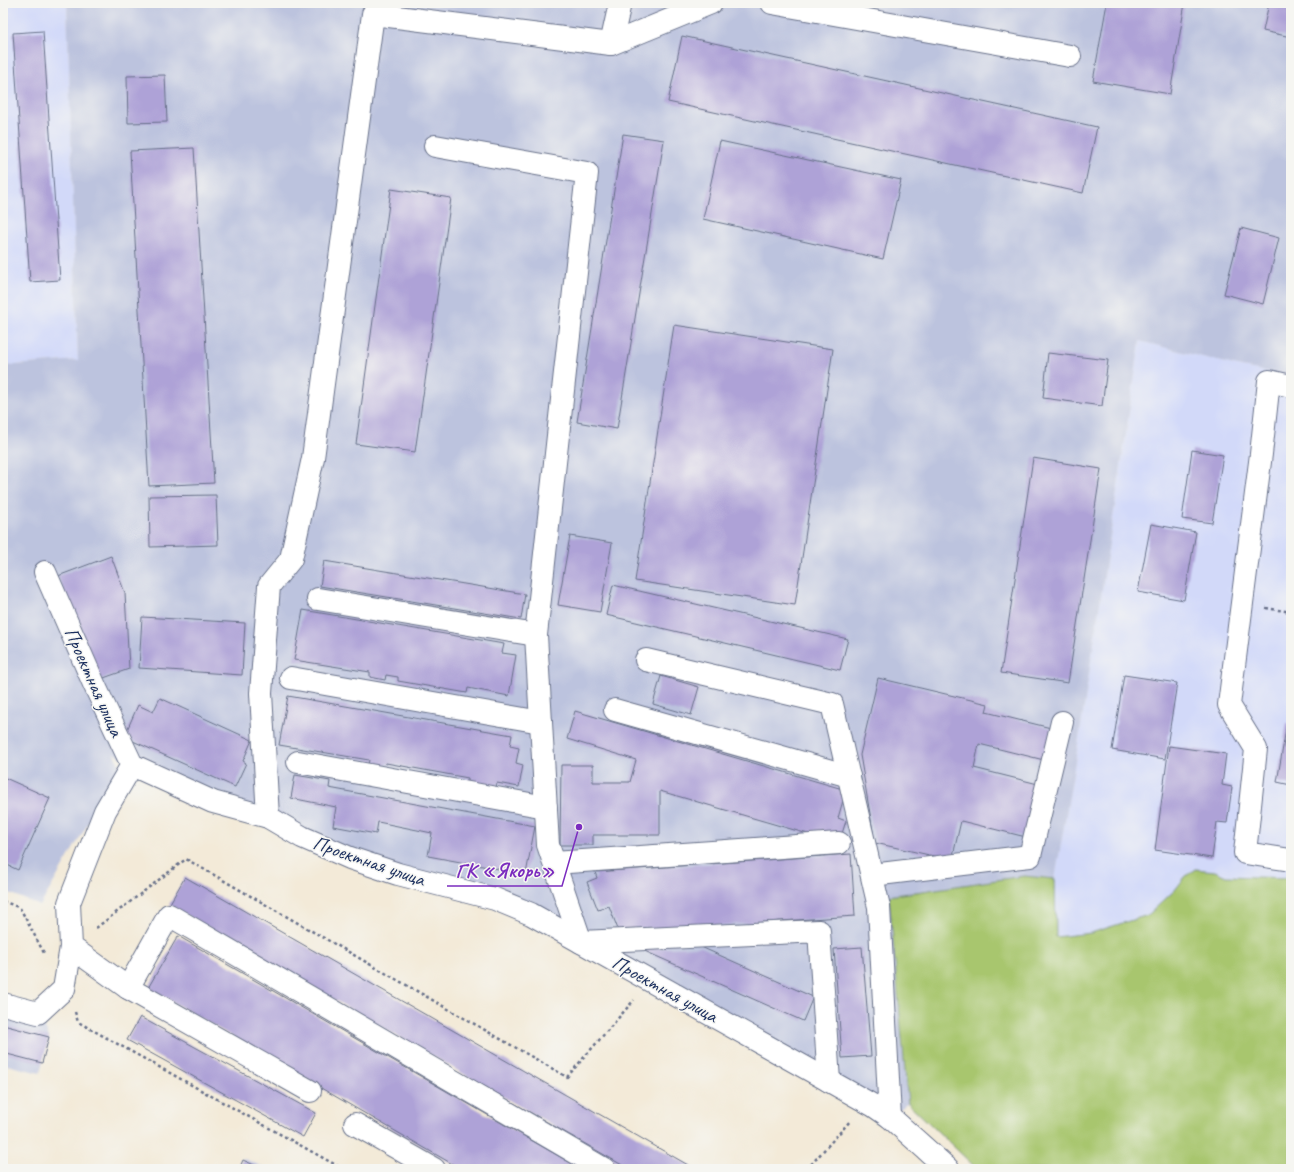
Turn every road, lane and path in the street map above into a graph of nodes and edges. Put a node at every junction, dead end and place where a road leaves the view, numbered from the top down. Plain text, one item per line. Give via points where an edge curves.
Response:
1 (620, 3) edge
2 (711, 3) edge
3 (772, 3) edge
4 (611, 44) junction
5 (1070, 56) dead end
6 (434, 146) dead end
7 (1291, 386) edge
8 (45, 572) dead end
9 (318, 599) dead end
10 (536, 635) junction
11 (646, 660) dead end
12 (291, 678) dead end
13 (616, 710) dead end
14 (541, 722) junction
15 (1062, 722) dead end
16 (298, 762) dead end
17 (132, 765) junction
18 (849, 776) junction
19 (546, 807) junction
20 (268, 817) junction
21 (839, 843) dead end
22 (1291, 860) edge
23 (554, 863) junction
24 (872, 875) junction
25 (3, 901) edge
26 (581, 942) junction
27 (71, 947) junction
28 (46, 956) dead end
29 (651, 980) junction
30 (128, 988) junction
31 (3, 1004) edge
32 (78, 1022) dead end
33 (829, 1081) junction
34 (310, 1091) dead end
35 (867, 1102) junction
36 (890, 1117) junction
37 (355, 1124) dead end
38 (343, 1169) edge
39 (434, 1169) edge
40 (604, 1169) edge
41 (807, 1169) edge
42 (948, 1169) edge

1 - 4 street
2 - 4 street
3 - 5 street
4 - 20 street via 373,14 313,458 291,559 270,586 260,692
6 - 10 street via 587,173
7 - 22 street via 1269,381 1229,705 1256,749 1245,853
8 - 17 street, Проектная улица
9 - 10 street
10 - 14 street
11 - 18 street via 832,704
12 - 14 street
13 - 18 street
14 - 19 street
15 - 24 street via 1030,856
16 - 19 street
17 - 20 street, Проектная улица via 213,802
17 - 27 street via 105,812 69,903
18 - 24 street
19 - 23 street via 548,845
20 - 26 street, Проектная улица via 302,837 350,858 398,874 495,899 531,914
21 - 23 street
23 - 26 street
24 - 36 street via 879,907
25 - 28 path via 20,908
26 - 29 street, Проектная улица
26 - 33 street via 820,931
27 - 29 path via 186,859 567,1077
27 - 30 street
27 - 31 street via 64,989 38,1013
29 - 33 street, Проектная улица
30 - 34 street
30 - 40 street via 170,915
32 - 38 path
33 - 35 street, Проектная улица
35 - 36 street, Проектная улица
35 - 41 path
36 - 42 street, Проектная улица
37 - 39 street

